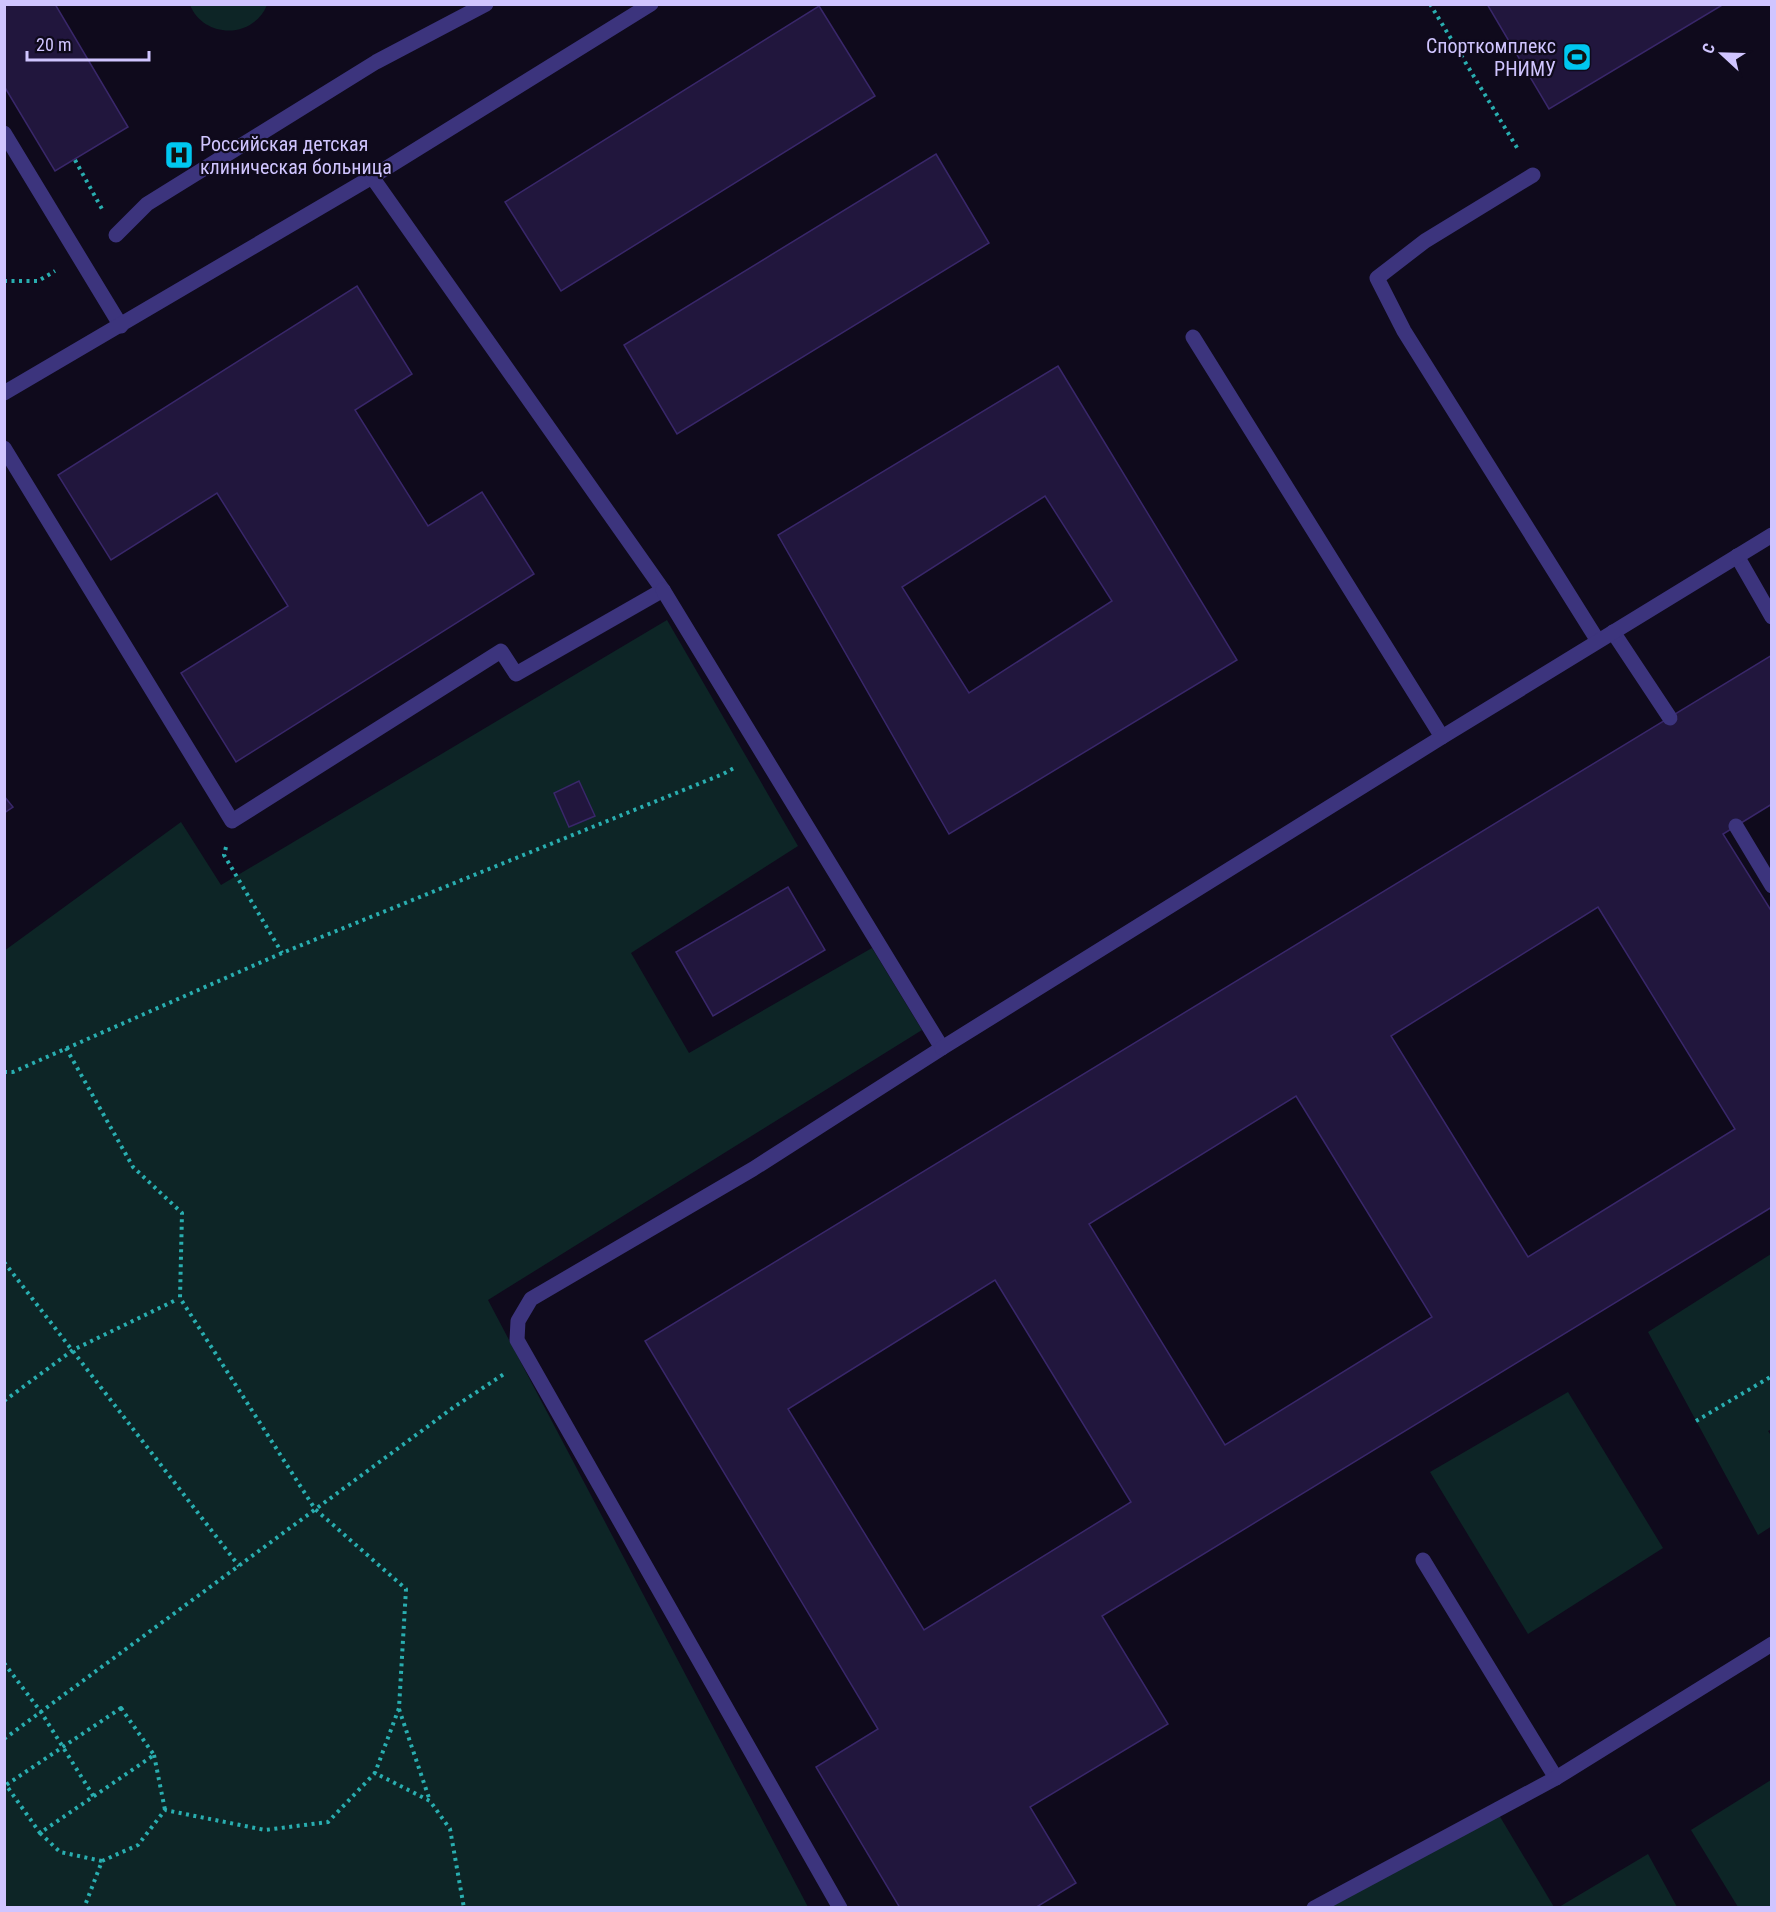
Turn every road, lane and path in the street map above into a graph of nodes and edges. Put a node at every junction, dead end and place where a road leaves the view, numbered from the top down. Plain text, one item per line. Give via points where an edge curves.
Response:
1 (486, 4) edge
2 (651, 4) edge
3 (1430, 4) edge
4 (4, 134) edge
5 (75, 160) dead end
6 (1533, 175) joint
7 (372, 177) junction
8 (116, 235) joint
9 (80, 257) junction
10 (4, 281) edge
11 (121, 326) junction
12 (1193, 337) dead end
13 (4, 393) edge
14 (4, 448) edge
15 (1772, 535) edge
16 (1737, 556) junction
17 (663, 590) junction
18 (1772, 617) edge
19 (1613, 632) junction
20 (1598, 641) junction
21 (1670, 718) dead end
22 (1442, 737) junction
23 (763, 751) junction
24 (232, 820) junction
25 (1736, 826) dead end
26 (1772, 886) edge
27 (282, 953) junction
28 (66, 1048) junction
29 (942, 1048) junction
30 (4, 1072) edge
31 (4, 1262) edge
32 (176, 1300) dead end
33 (73, 1350) junction
34 (527, 1359) junction
35 (1772, 1376) edge
36 (4, 1401) edge
37 (1696, 1421) dead end
38 (315, 1509) junction
39 (1423, 1560) dead end
40 (239, 1566) junction
41 (1772, 1644) edge
42 (4, 1663) edge
43 (399, 1708) junction
44 (41, 1713) junction
45 (4, 1739) edge
46 (64, 1748) junction
47 (154, 1755) junction
48 (375, 1773) junction
49 (1556, 1778) junction
50 (94, 1797) junction
51 (430, 1801) junction
52 (165, 1810) junction
53 (40, 1833) junction
54 (102, 1861) junction
55 (84, 1908) edge
56 (465, 1908) edge
57 (840, 1908) edge
58 (1314, 1908) edge

1 - 8 lane via 376,62 196,173 147,204
2 - 7 lane
3 - 6 path
4 - 9 lane
5 - 8 path
6 - 20 lane via 1425,242 1377,278 1404,331
7 - 11 lane
7 - 17 lane
9 - 10 path via 38,281
9 - 11 lane
11 - 13 lane
12 - 22 lane
14 - 24 lane
15 - 16 lane
16 - 18 lane
16 - 19 lane
17 - 23 lane
17 - 24 lane via 516,674 501,651
19 - 20 lane
19 - 21 lane
20 - 22 lane
22 - 29 lane
23 - 27 path via 723,774
23 - 29 lane
24 - 27 path via 224,855
25 - 26 lane
27 - 28 path
28 - 30 path via 13,1072
28 - 38 path via 133,1167 182,1213 180,1298
29 - 34 lane via 753,1168 531,1299 518,1321 517,1340
31 - 33 path
32 - 33 path
33 - 36 path
33 - 40 path
34 - 38 path
34 - 57 lane
35 - 37 path
38 - 40 path
38 - 43 path via 406,1589
39 - 49 lane
40 - 44 path
41 - 49 lane
42 - 44 path
43 - 48 path
43 - 51 path
44 - 45 path
44 - 46 path
46 - 47 path via 122,1708
46 - 50 path
46 - 53 path via 6,1785
47 - 50 path
47 - 52 path
48 - 51 path
48 - 52 path via 328,1821 265,1830
49 - 58 lane
50 - 53 path
51 - 56 path via 450,1829
52 - 54 path via 138,1845
53 - 54 path via 60,1852
54 - 55 path

